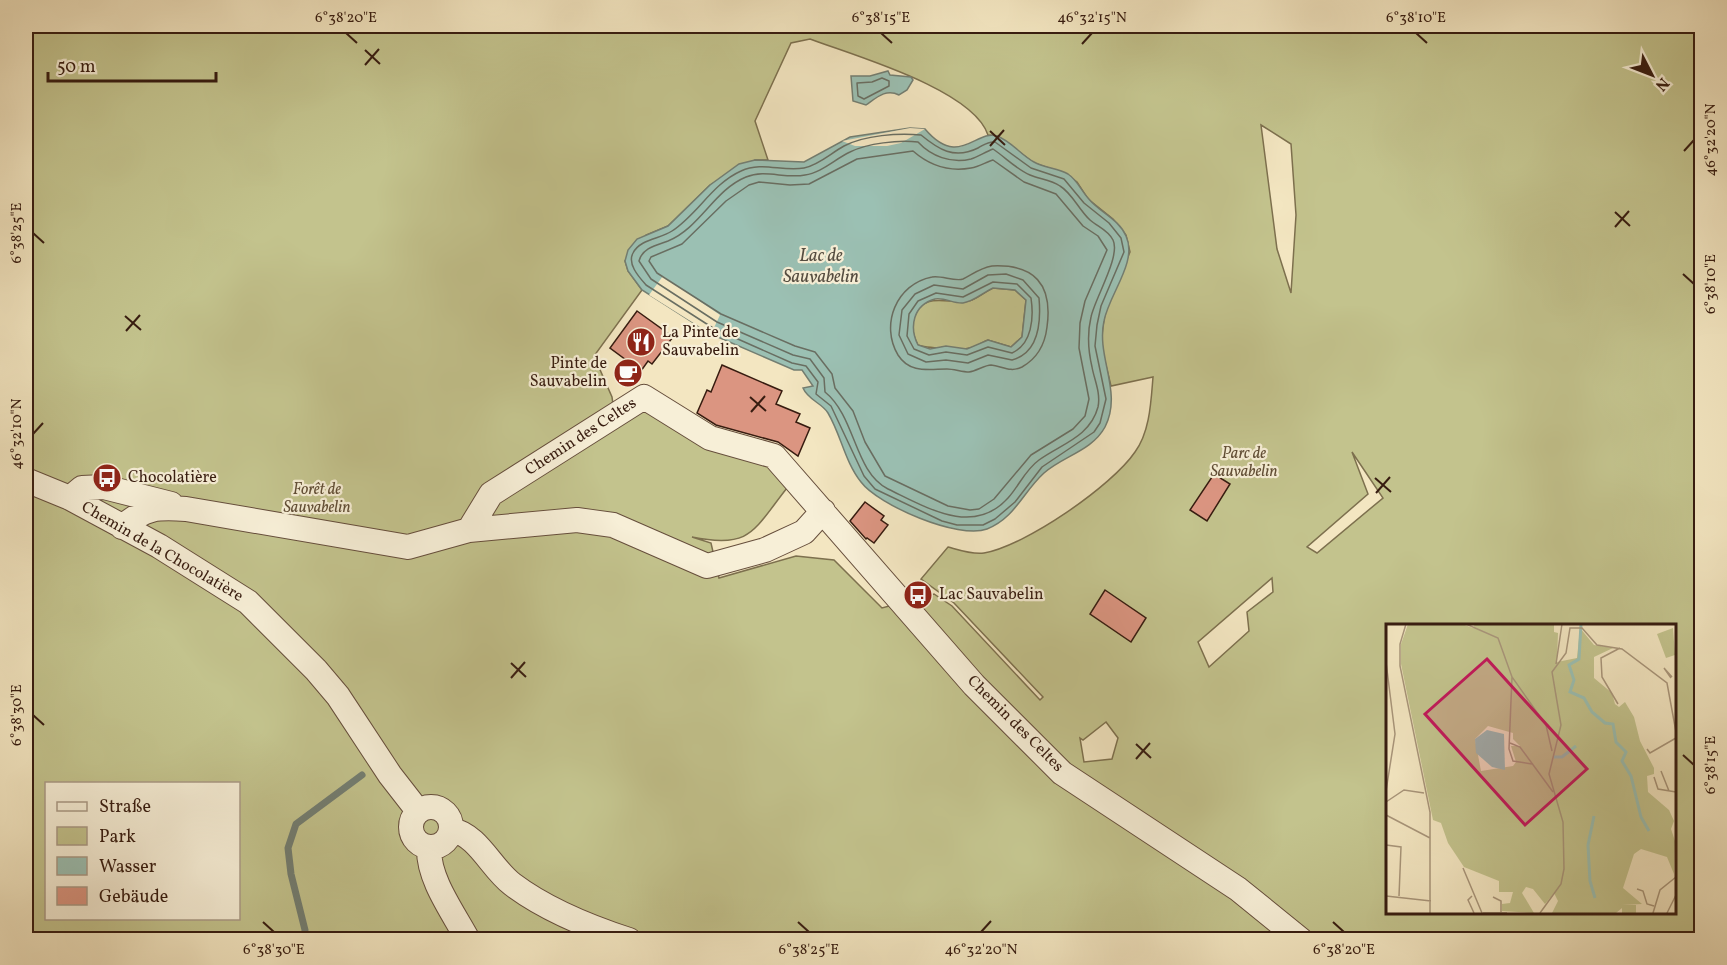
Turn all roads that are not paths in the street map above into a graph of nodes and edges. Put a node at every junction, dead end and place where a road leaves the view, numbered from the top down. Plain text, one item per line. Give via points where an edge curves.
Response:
1 (26, 480) edge
2 (70, 498) junction
3 (200, 511) junction
4 (823, 511) junction
5 (122, 527) junction
6 (469, 530) junction
7 (418, 811) junction
8 (452, 830) junction
9 (429, 848) junction
10 (468, 939) edge
11 (628, 939) edge
12 (1301, 939) edge

1 - 2 street, Chemin de la Chocolatière
2 - 3 street via 82,488 104,487
2 - 5 street, Chemin de la Chocolatière
3 - 5 street via 154,507
3 - 6 street via 408,547
4 - 6 street via 804,532 765,550 707,566 613,525 586,521
4 - 6 street, Chemin des Celtes via 774,456 710,438 644,397 491,494
4 - 12 street, Chemin des Celtes via 974,685 1062,773 1238,888
5 - 7 street, Chemin de la Chocolatière via 248,602 338,696
7 - 8 street via 429,806 441,809 450,818
7 - 9 street via 411,833
8 - 9 street via 448,840
8 - 11 street via 464,832 512,884 554,909
9 - 10 street via 428,860 442,893

